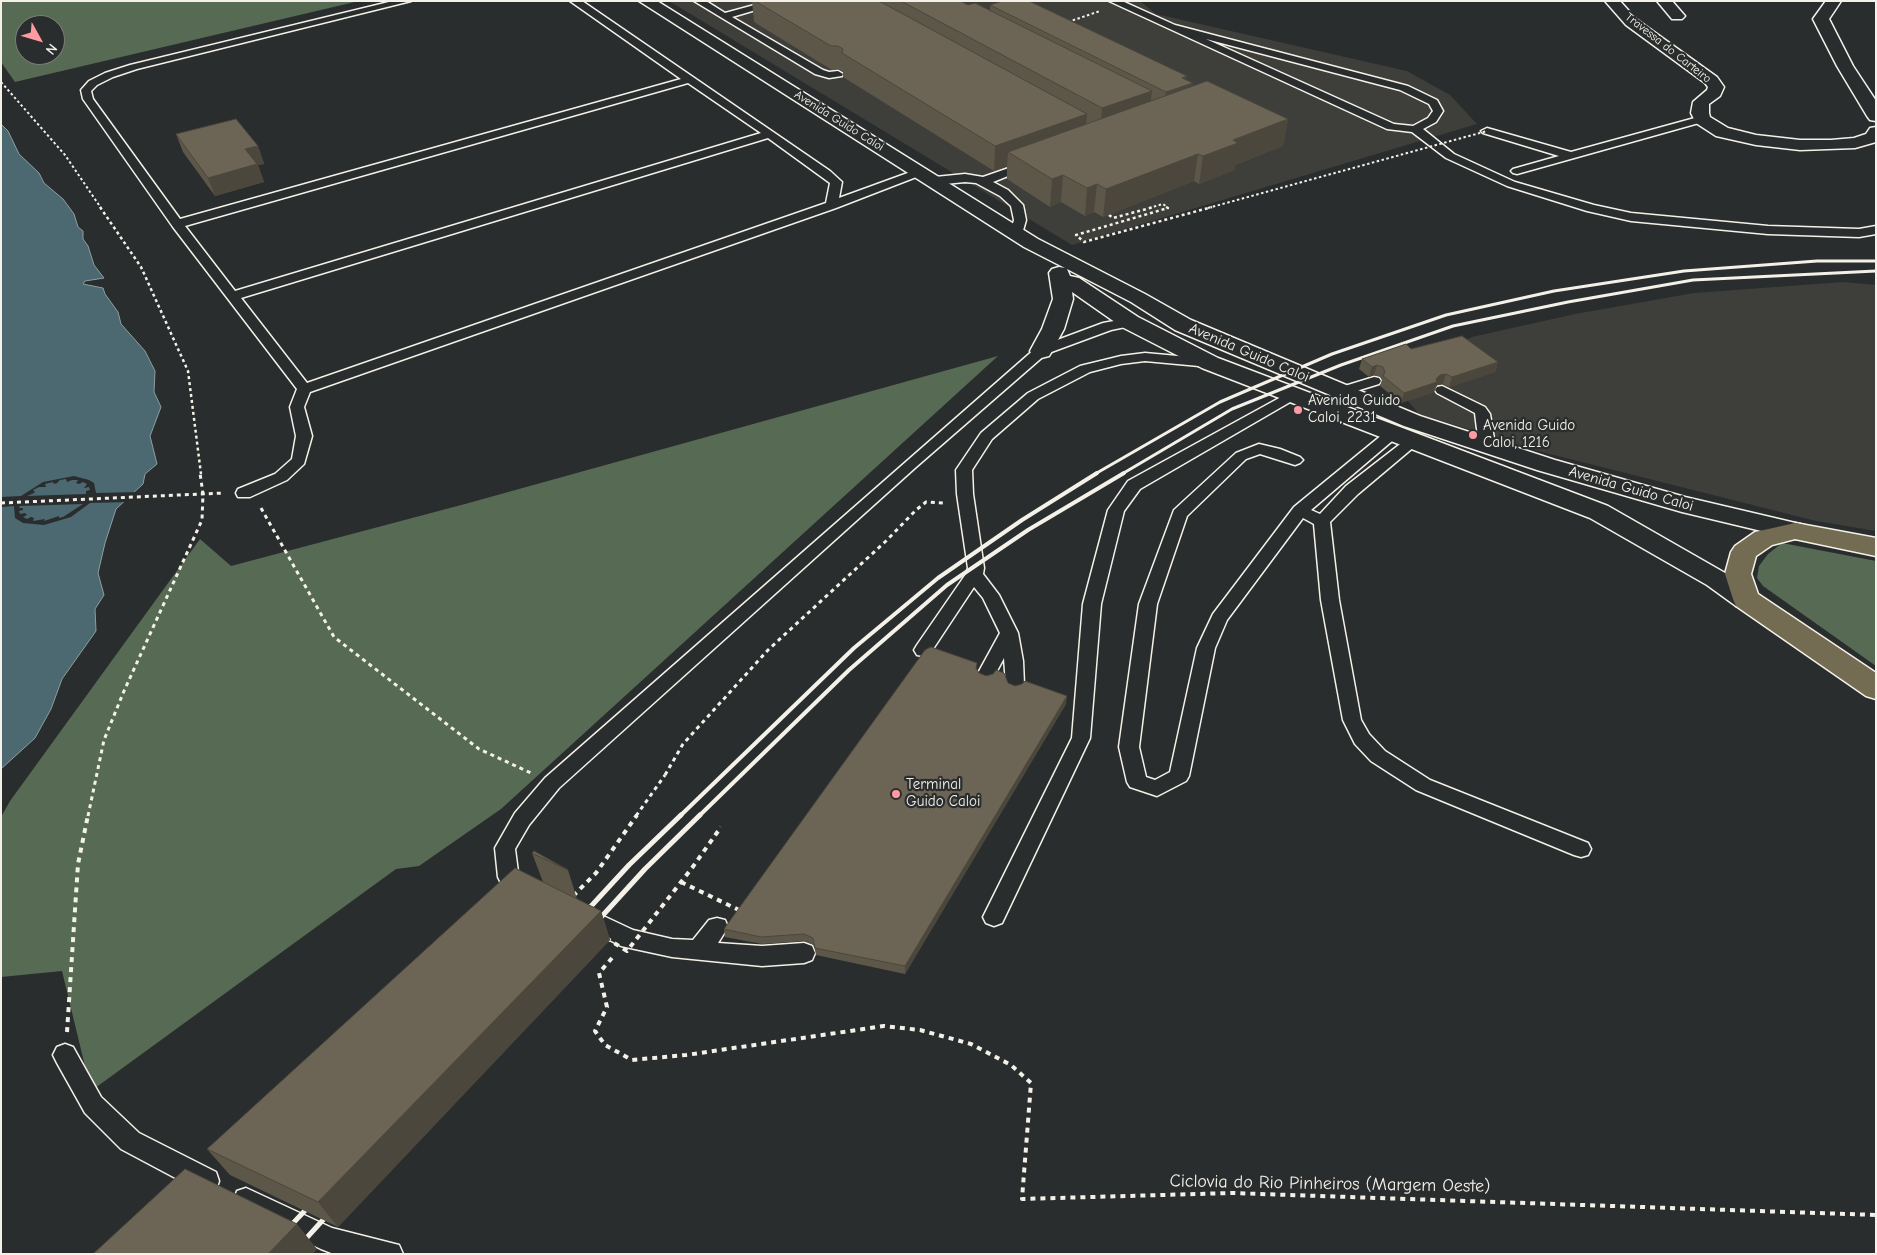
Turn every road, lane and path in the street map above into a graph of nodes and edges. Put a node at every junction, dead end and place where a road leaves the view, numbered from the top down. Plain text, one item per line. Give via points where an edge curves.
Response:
1 (406, 1) edge
2 (575, 1) edge
3 (646, 1) edge
4 (698, 1) edge
5 (781, 1) edge
6 (1114, 1) edge
7 (1612, 1) edge
8 (1664, 1) edge
9 (1834, 1) edge
10 (708, 5) edge
11 (1096, 6) dead end
12 (723, 16) junction
13 (1677, 16) dead end
14 (1062, 24) edge
15 (1171, 27) junction
16 (838, 74) dead end
17 (691, 79) junction
18 (1, 82) edge
19 (1876, 116) edge
20 (1702, 119) junction
21 (1415, 129) junction
22 (1487, 131) joint
23 (1876, 132) edge
24 (770, 134) junction
25 (1572, 156) junction
26 (1044, 159) edge
27 (1518, 171) dead end
28 (928, 176) junction
29 (984, 181) junction
30 (832, 206) junction
31 (1109, 215) edge
32 (177, 224) junction
33 (1876, 230) edge
34 (1023, 238) junction
35 (1059, 273) junction
36 (232, 296) junction
37 (1130, 322) junction
38 (1183, 325) junction
39 (1041, 351) junction
40 (1210, 363) junction
41 (1374, 381) dead end
42 (304, 389) junction
43 (1442, 390) dead end
44 (1340, 392) junction
45 (1292, 395) junction
46 (1403, 437) junction
47 (1487, 445) junction
48 (1295, 460) dead end
49 (244, 493) junction
50 (203, 494) junction
51 (1, 503) edge
52 (968, 510) junction
53 (1300, 511) junction
54 (1322, 521) junction
55 (1795, 531) junction
56 (1876, 547) edge
57 (974, 576) junction
58 (1746, 599) junction
59 (1009, 633) junction
60 (923, 650) edge
61 (986, 675) edge
62 (1015, 685) edge
63 (1876, 688) edge
64 (552, 783) junction
65 (721, 827) dead end
66 (1581, 849) dead end
67 (681, 882) junction
68 (543, 894) edge
69 (570, 903) joint
70 (743, 911) edge
71 (994, 917) dead end
72 (717, 927) dead end
73 (602, 936) edge
74 (629, 939) junction
75 (698, 951) junction
76 (804, 953) dead end
77 (65, 1055) joint
78 (1876, 1215) edge
79 (390, 1254) edge

1 - 32 lane via 134,67 93,83 86,90 88,99
2 - 17 lane
3 - 28 main road, Avenida Guido Caloi
4 - 10 lane
5 - 12 lane
6 - 15 lane
7 - 20 main road, Travessa do Carteiro via 1631,22 1712,80 1716,86 1702,102
8 - 13 main road
9 - 19 main road via 1821,19
10 - 12 lane
11 - 14 path via 1104,10
12 - 16 lane via 819,72
15 - 21 lane via 1378,122 1402,130
15 - 21 lane via 1404,88 1433,102 1438,111 1432,120
17 - 24 lane
17 - 32 lane
18 - 50 path via 65,155 141,267 188,372
20 - 23 main road via 1730,134 1800,145 1855,143 1872,138
20 - 25 lane
21 - 33 lane via 1450,156 1511,184 1631,217 1768,230 1859,233
22 - 25 lane
22 - 31 path, bridge via 1084,242 1076,236 1168,208 1163,204 1114,218
24 - 30 lane via 836,182
24 - 36 lane
25 - 27 lane
26 - 29 lane
28 - 29 lane
28 - 30 lane
28 - 34 main road, Avenida Guido Caloi
29 - 34 lane via 1017,205
30 - 42 lane
32 - 36 lane
34 - 35 main road, Avenida Guido Caloi
34 - 38 main road, Avenida Guido Caloi
35 - 37 main road, Avenida Guido Caloi
35 - 39 main road via 1062,299 1053,329
36 - 42 lane
37 - 38 main road
37 - 39 lane via 1108,326
37 - 40 main road, Avenida Guido Caloi
38 - 44 main road, Avenida Guido Caloi
39 - 64 lane
40 - 45 main road, Avenida Guido Caloi
40 - 52 lane via 1145,357 1121,360 1085,369 1034,396 986,436 964,470
41 - 44 lane
42 - 49 lane via 297,407 304,436 299,461 281,477
43 - 47 lane via 1480,410
44 - 47 main road, Avenida Guido Caloi via 1412,421
45 - 46 main road, Avenida Guido Caloi
45 - 71 lane via 1134,485 1116,510 1092,604 1081,738
46 - 53 lane
46 - 54 lane
46 - 58 main road, Avenida Guido Caloi via 1599,512
47 - 55 main road, Avenida Guido Caloi via 1682,504
48 - 53 lane via 1259,449 1241,456 1180,514 1148,604 1129,747 1137,782 1157,788 1179,776 1206,648 1219,618
49 - 50 path
49 - 64 path via 258,502 334,638 479,749
50 - 51 path
50 - 77 path via 202,520 104,740 78,864
52 - 57 lane via 976,568
52 - 69 path, bridge via 941,502 926,502 768,650 683,744 665,775
53 - 54 lane
54 - 66 lane via 1330,600 1352,720 1362,739 1378,756 1423,785
55 - 56 highway
55 - 58 highway via 1764,538 1744,552 1738,574
57 - 59 lane via 990,595
57 - 60 lane
58 - 63 highway
59 - 61 lane
59 - 62 lane
64 - 68 lane via 522,819 505,848 508,877
65 - 67 path, bridge
67 - 70 path, bridge
67 - 73 path, bridge via 627,951
69 - 74 lane
72 - 75 lane
74 - 75 lane
74 - 78 path, Ciclovia do Rio Pinheiros (Margem Oeste) via 599,973 607,1007 595,1031 605,1045 632,1060 884,1026 920,1030 971,1044 1011,1065 1031,1083 1022,1199 1232,1192
75 - 76 lane via 762,956
77 - 79 lane via 93,1105 130,1142 330,1240

